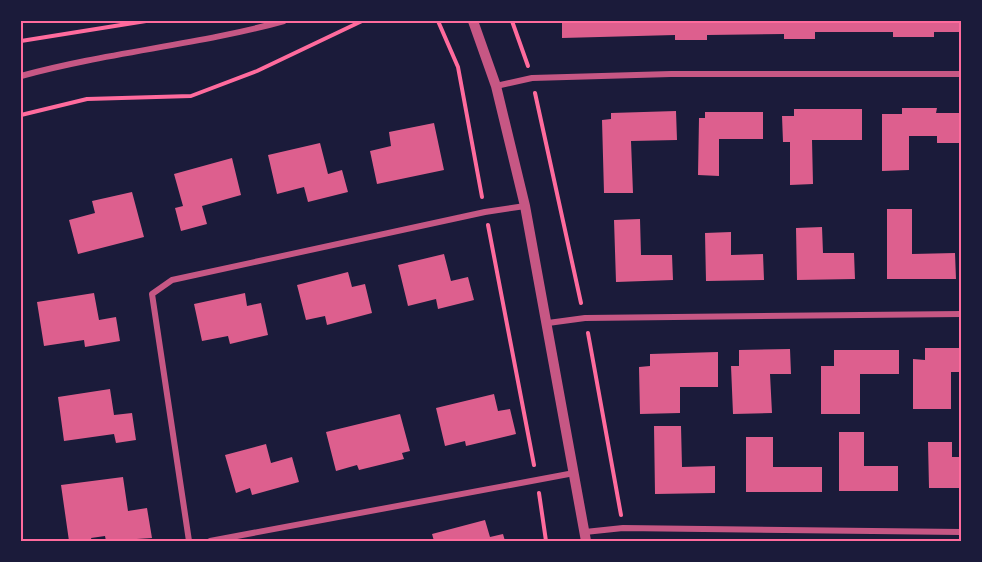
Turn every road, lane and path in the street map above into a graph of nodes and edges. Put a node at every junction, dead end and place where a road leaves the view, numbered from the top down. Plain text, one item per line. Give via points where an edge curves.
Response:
1 (146, 21) edge
2 (284, 21) edge
3 (362, 21) edge
4 (438, 21) edge
5 (473, 21) edge
6 (512, 21) edge
7 (21, 41) edge
8 (961, 74) edge
9 (21, 76) edge
10 (531, 78) junction
11 (496, 86) junction
12 (21, 115) edge
13 (525, 206) junction
14 (485, 212) junction
15 (961, 314) edge
16 (585, 318) junction
17 (548, 323) junction
18 (574, 473) junction
19 (537, 480) junction
20 (623, 528) junction
21 (961, 532) edge
22 (586, 537) edge
23 (189, 541) edge
24 (210, 541) edge
25 (546, 541) edge

1 - 7 path
2 - 9 street via 231,36
3 - 12 path via 257,71 191,96 87,99
4 - 14 path via 458,68
5 - 11 street
6 - 10 path
8 - 10 street
10 - 11 street
10 - 16 path
11 - 13 street
13 - 14 street
13 - 17 street
14 - 19 path
14 - 23 street via 172,280 152,294
15 - 16 street
16 - 17 street
16 - 20 path
17 - 18 street
18 - 19 street
18 - 22 street
19 - 24 street
19 - 25 path
20 - 21 street
20 - 22 street

